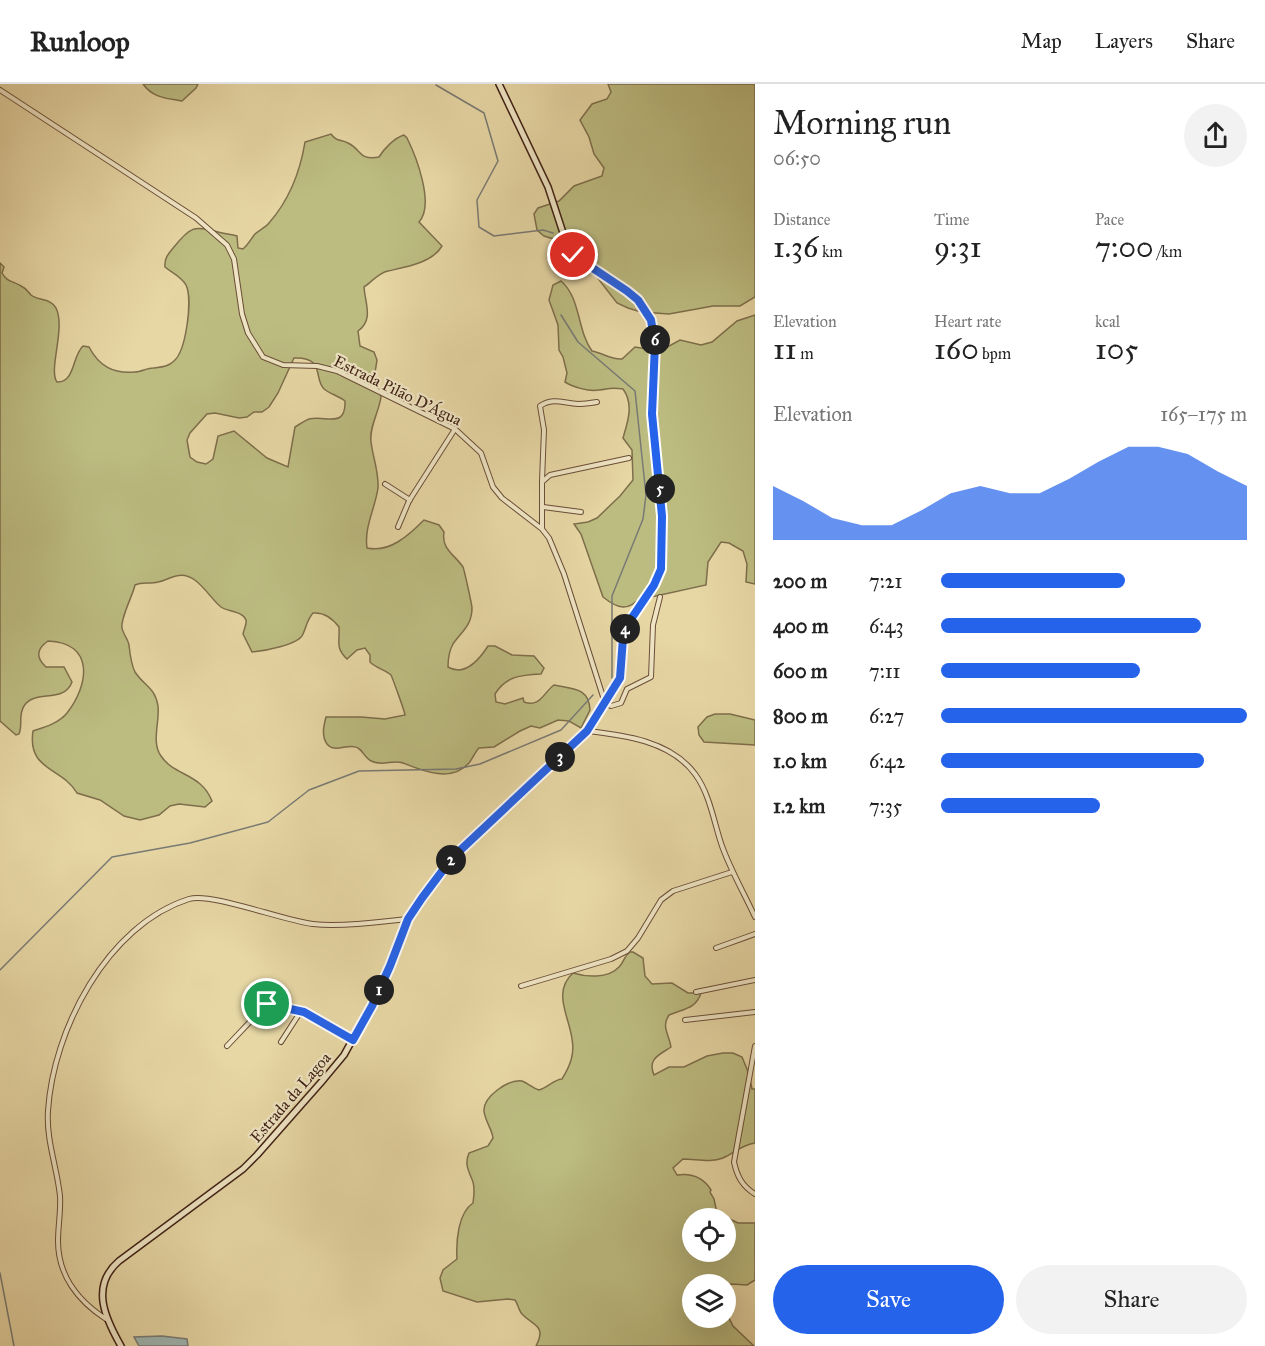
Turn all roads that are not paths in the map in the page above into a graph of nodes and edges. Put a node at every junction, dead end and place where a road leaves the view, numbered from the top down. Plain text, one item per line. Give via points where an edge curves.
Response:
1 (499, 84) edge
2 (0, 90) edge
3 (597, 402) dead end
4 (455, 429) junction
5 (629, 458) dead end
6 (542, 482) junction
7 (385, 484) dead end
8 (410, 500) junction
9 (543, 507) junction
10 (581, 512) dead end
11 (398, 527) dead end
12 (542, 529) junction
13 (660, 597) dead end
14 (605, 703) junction
15 (587, 731) junction
16 (732, 872) junction
17 (754, 911) edge
18 (755, 917) edge
19 (408, 919) junction
20 (755, 934) edge
21 (716, 948) dead end
22 (755, 980) edge
23 (521, 987) dead end
24 (696, 992) dead end
25 (301, 1011) junction
26 (755, 1011) edge
27 (685, 1020) dead end
28 (353, 1040) junction
29 (281, 1042) dead end
30 (227, 1046) dead end
31 (755, 1046) edge
32 (755, 1194) edge
33 (106, 1319) junction
34 (121, 1346) edge

1 - 14 street, Estrada da Lagoa via 548,187 568,248 638,300 654,331 652,414 663,559 659,577 624,631 620,678
2 - 4 street, Estrada Pilão D'Água via 196,218 227,245 234,260 248,333 263,357 283,365 332,369
3 - 6 street via 576,404 556,400 540,406 544,430
4 - 8 street
4 - 12 street, Estrada Pilão D'Água via 481,453 493,487 502,498
5 - 6 street via 555,472
6 - 9 street
7 - 8 street
8 - 11 street
9 - 10 street
9 - 12 street
12 - 14 street, Estrada Pilão D'Água via 564,574
13 - 14 street via 653,625 651,677 627,689 621,703
14 - 15 street, Estrada da Lagoa
15 - 16 street via 644,741 689,766 701,785
15 - 19 street, Estrada da Lagoa via 452,858
16 - 17 street
16 - 23 street via 673,891 661,900 627,951
17 - 18 street
19 - 28 street, Estrada da Lagoa via 372,1006
19 - 33 street via 311,924 197,898 149,920 104,962 68,1026 54,1069 47,1130 59,1186 58,1242 62,1268 79,1297
20 - 21 street
22 - 24 street
25 - 28 street
25 - 29 street
25 - 30 street via 267,1004
26 - 27 street
28 - 33 street, Estrada da Lagoa via 257,1155 111,1268 104,1282
31 - 32 street via 734,1162 741,1182
33 - 34 street, Estrada da Lagoa

